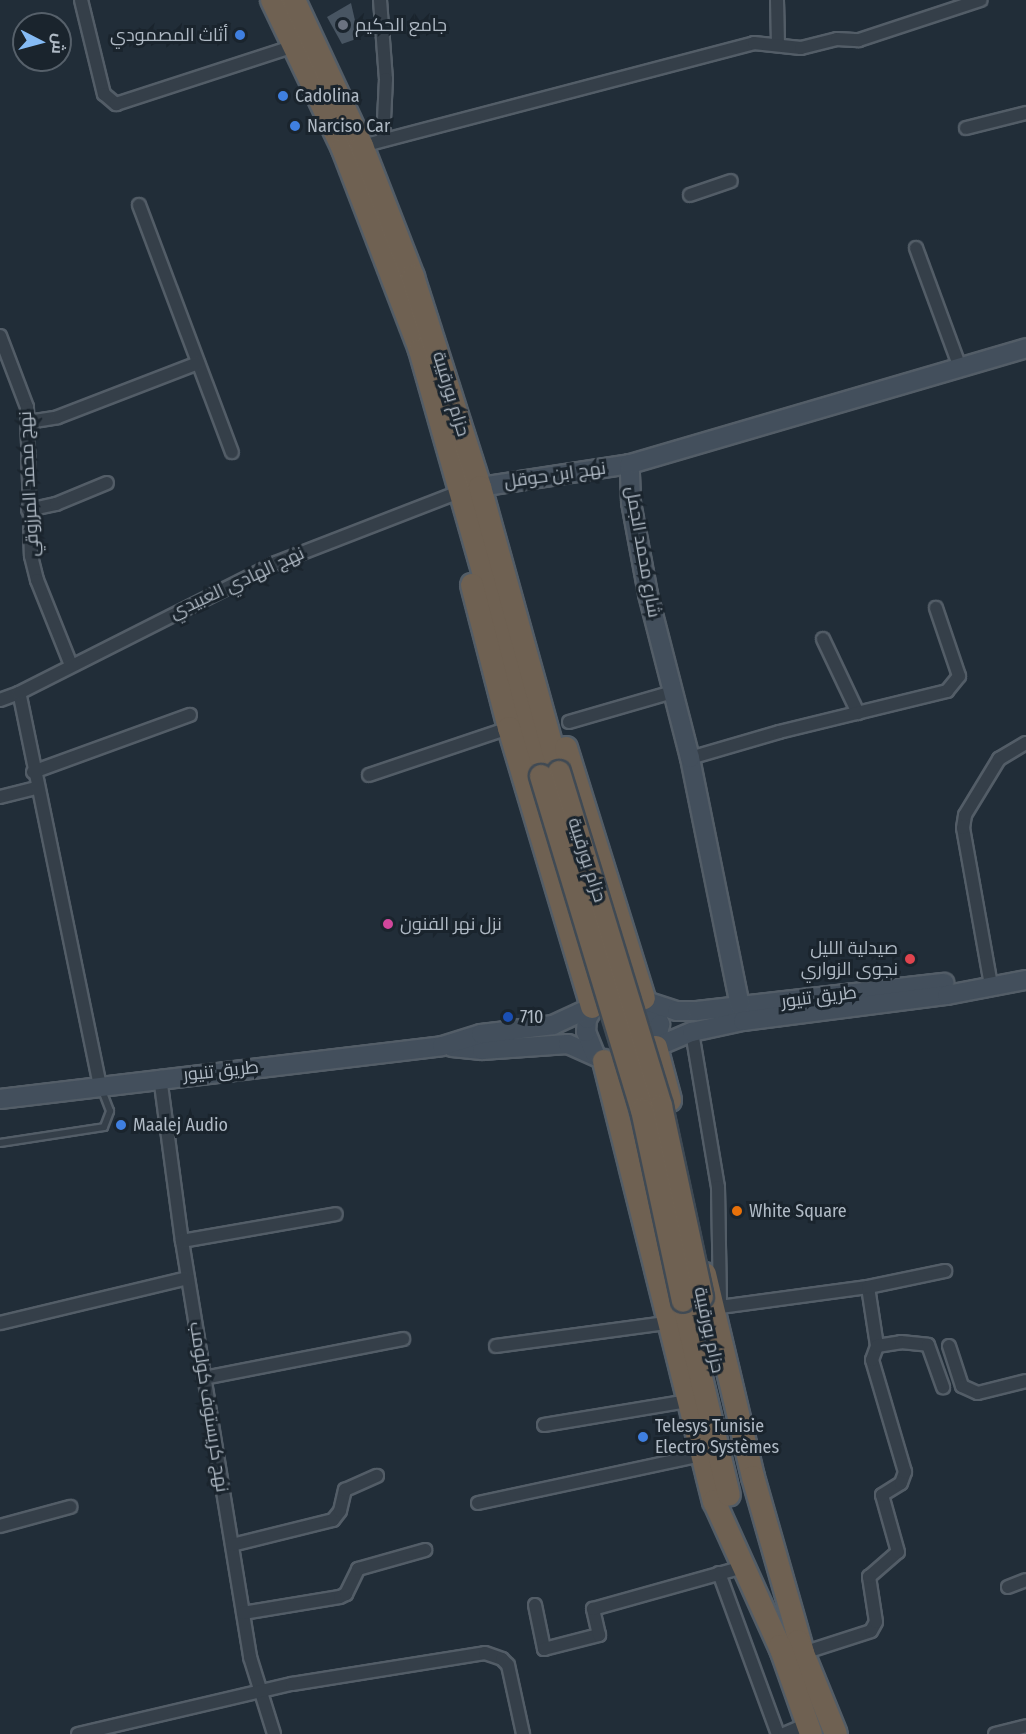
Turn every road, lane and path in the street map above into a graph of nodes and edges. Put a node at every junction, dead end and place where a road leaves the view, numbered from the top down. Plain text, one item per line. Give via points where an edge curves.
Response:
1 (81, 0) edge
2 (272, 0) edge
3 (294, 0) edge
4 (380, 0) edge
5 (777, 0) edge
6 (981, 0) edge
7 (781, 44) junction
8 (295, 46) junction
9 (1026, 113) edge
10 (966, 128) dead end
11 (372, 143) junction
12 (731, 181) dead end
13 (690, 195) dead end
14 (139, 205) dead end
15 (916, 248) dead end
16 (0, 336) edge
17 (1026, 348) edge
18 (198, 363) junction
19 (959, 365) junction
20 (28, 422) junction
21 (232, 452) dead end
22 (630, 464) junction
23 (107, 483) dead end
24 (471, 489) junction
25 (28, 510) junction
26 (936, 608) dead end
27 (823, 639) dead end
28 (71, 665) junction
29 (672, 692) junction
30 (19, 693) junction
31 (0, 700) edge
32 (858, 713) junction
33 (190, 715) dead end
34 (569, 722) dead end
35 (509, 728) junction
36 (1026, 743) edge
37 (690, 758) junction
38 (33, 772) junction
39 (369, 775) dead end
40 (36, 788) junction
41 (0, 798) edge
42 (1026, 980) edge
43 (991, 985) junction
44 (646, 1000) junction
45 (740, 1006) junction
46 (592, 1008) junction
47 (692, 1032) junction
48 (442, 1046) junction
49 (656, 1047) junction
50 (599, 1057) junction
51 (160, 1077) junction
52 (100, 1086) junction
53 (0, 1099) edge
54 (0, 1143) edge
55 (336, 1214) dead end
56 (182, 1241) junction
57 (945, 1270) dead end
58 (188, 1278) junction
59 (868, 1287) junction
60 (704, 1303) junction
61 (0, 1323) edge
62 (666, 1323) junction
63 (403, 1339) dead end
64 (496, 1346) dead end
65 (877, 1346) junction
66 (949, 1346) dead end
67 (204, 1378) junction
68 (1026, 1381) edge
69 (943, 1387) dead end
70 (687, 1401) junction
71 (544, 1425) dead end
72 (702, 1455) junction
73 (377, 1476) dead end
74 (478, 1503) dead end
75 (70, 1507) dead end
76 (0, 1526) edge
77 (232, 1545) junction
78 (425, 1550) dead end
79 (743, 1566) junction
80 (719, 1574) junction
81 (1026, 1580) edge
82 (1008, 1587) dead end
83 (535, 1605) dead end
84 (243, 1613) junction
85 (794, 1655) junction
86 (262, 1690) junction
87 (1026, 1726) edge
88 (809, 1729) edge
89 (78, 1734) edge
90 (274, 1734) edge
91 (523, 1734) edge
92 (778, 1734) edge
93 (784, 1734) edge
94 (836, 1734) edge
95 (995, 1734) edge

1 - 8 street via 104,94 117,104
2 - 8 highway, حزام بورقيبة
3 - 11 highway, حزام بورقيبة
4 - 11 street via 386,79
5 - 7 street
6 - 7 street via 856,40 837,39 801,48
7 - 11 street via 743,46
8 - 24 highway, حزام بورقيبة via 343,149
9 - 10 street
11 - 24 highway, حزام بورقيبة
12 - 13 street
14 - 18 street
15 - 19 street
16 - 20 street, نهج محمد المرزوقي via 23,392
17 - 19 main road, شارع محمد الجمل
18 - 20 street via 58,417
18 - 21 street
19 - 22 main road, شارع محمد الجمل
20 - 25 street, نهج محمد المرزوقي
22 - 24 main road, نهج ابن حوقل
22 - 29 main road, شارع محمد الجمل via 631,502 645,583
23 - 25 street via 56,504
24 - 28 street, نهج الهادي العبيدي via 276,563
24 - 35 highway via 470,576
24 - 44 highway via 509,546 629,960
24 - 60 highway, حزام بورقيبة, bridge via 642,1110
25 - 28 street, نهج محمد المرزوقي via 37,580
26 - 32 street via 959,676 947,691
27 - 32 street
28 - 30 street, نهج الهادي العبيدي
29 - 34 street
29 - 37 main road, شارع محمد الجمل
30 - 31 street, نهج الهادي العبيدي
30 - 38 street
32 - 37 street
33 - 38 street
35 - 39 street
35 - 46 highway
36 - 43 street via 999,759 965,815 963,828
37 - 45 main road, شارع محمد الجمل
38 - 40 street
40 - 41 street
40 - 52 street
42 - 43 main road, طريق تنيور
43 - 45 main road, طريق تنيور via 939,983
43 - 47 main road, طريق تنيور via 947,995 743,1021
44 - 45 main road, طريق تنيور via 677,1011
44 - 46 main road via 625,992 613,993
44 - 49 main road via 660,1024
46 - 48 main road, طريق تنيور via 554,1025 480,1034
46 - 50 main road via 586,1032
47 - 49 main road, طريق تنيور
47 - 60 street via 718,1187
48 - 50 main road, طريق تنيور via 482,1050 568,1044
48 - 51 main road, طريق تنيور
49 - 50 main road via 643,1060 627,1066
49 - 60 highway via 671,1102
50 - 62 highway via 618,1106
51 - 52 main road, طريق تنيور
51 - 56 street, نهج كريستوف كولومب
52 - 53 main road, طريق تنيور
52 - 54 lane via 110,1111 104,1127
55 - 56 street
56 - 58 street, نهج كريستوف كولومب
57 - 59 street
58 - 61 street
58 - 67 street, نهج كريستوف كولومب
59 - 60 street
59 - 65 street
60 - 85 highway, حزام بورقيبة via 725,1485
62 - 64 street
62 - 70 highway
63 - 67 street
65 - 69 street via 901,1342 928,1345
65 - 85 street via 872,1360 905,1472 901,1483 882,1495 898,1552 869,1577 875,1617 871,1631
66 - 68 street via 962,1386 978,1393
67 - 77 street, نهج كريستوف كولومب
70 - 71 street
70 - 72 highway
72 - 74 street
72 - 79 highway via 714,1501
73 - 77 street via 345,1490 340,1511 333,1520
75 - 76 street
77 - 84 street, نهج كريستوف كولومب
78 - 84 street via 358,1569 346,1594 340,1597
79 - 80 street
79 - 85 highway
80 - 83 street via 593,1609 599,1635 544,1649
80 - 92 street
81 - 82 street
84 - 86 street, نهج كريستوف كولومب via 250,1658
85 - 88 highway, حزام بورقيبة
85 - 94 highway, حزام بورقيبة
86 - 89 street
86 - 90 street, نهج كريستوف كولومب
86 - 91 street via 485,1653 508,1665
87 - 95 street
88 - 93 street

